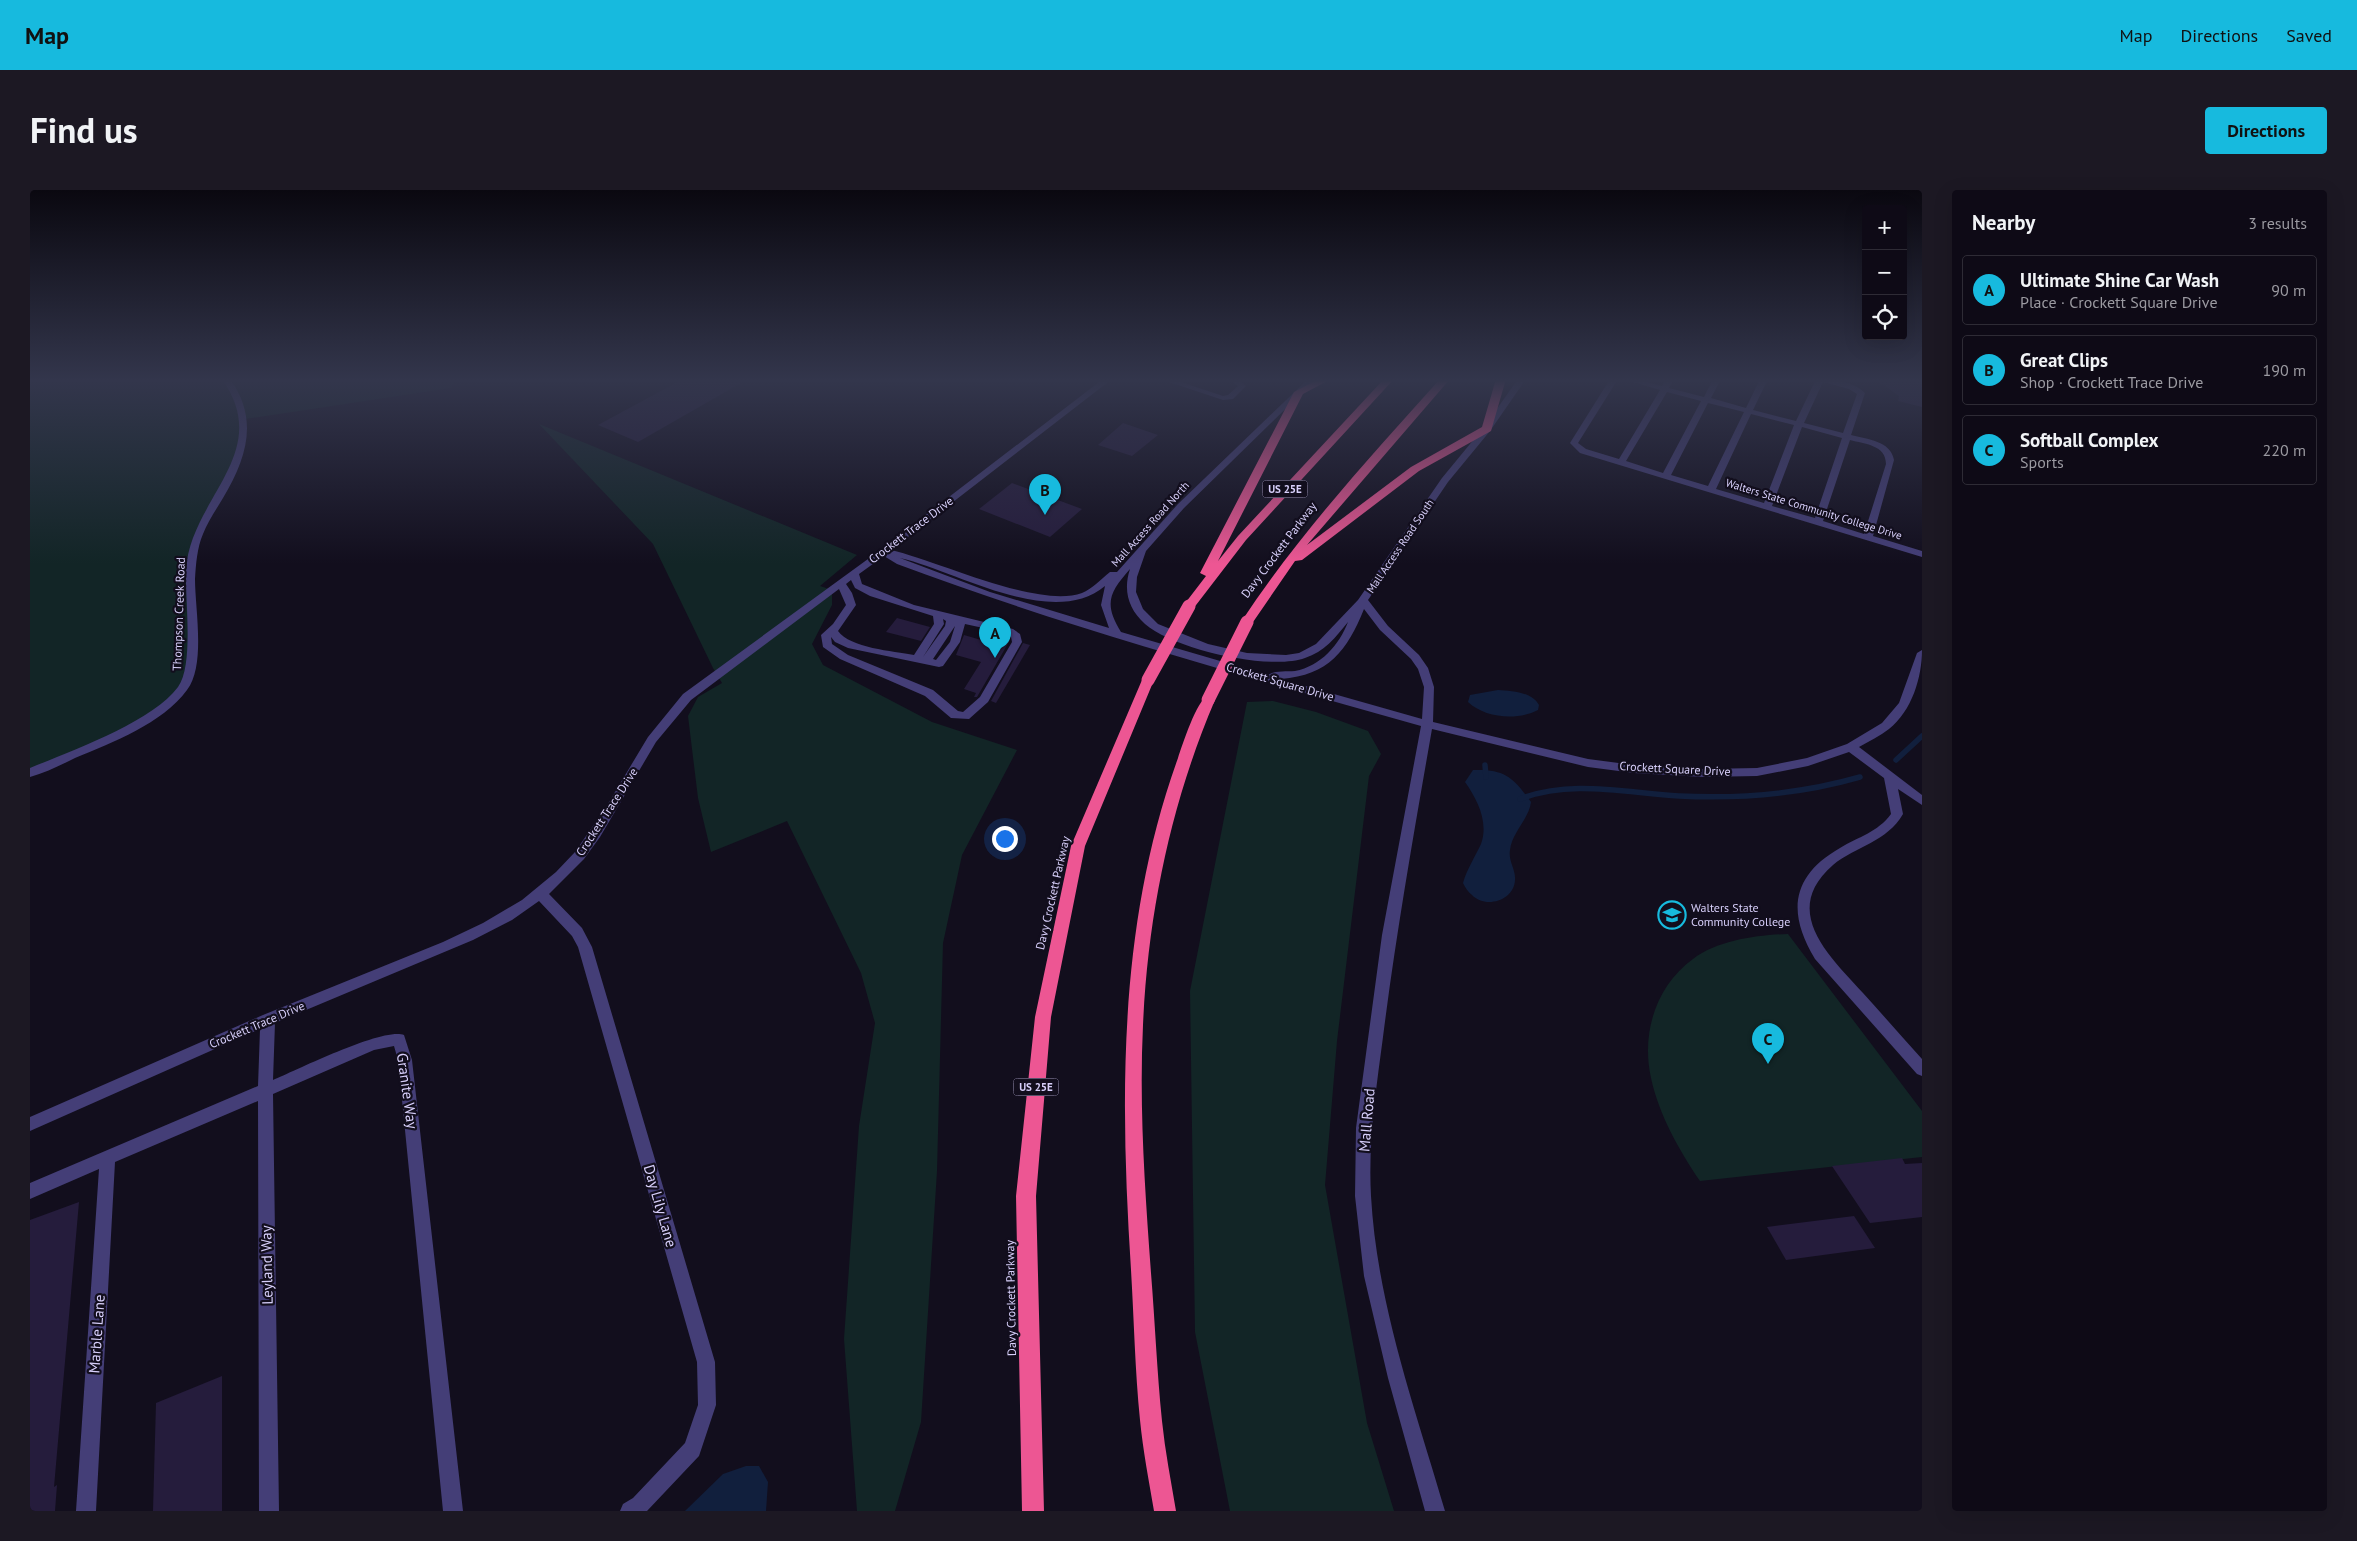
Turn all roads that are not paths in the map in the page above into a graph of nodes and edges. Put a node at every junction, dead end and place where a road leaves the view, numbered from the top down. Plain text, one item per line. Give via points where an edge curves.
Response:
1 (242, 441) edge
2 (1028, 441) edge
3 (1248, 441) edge
4 (1274, 441) edge
5 (1332, 441) edge
6 (1390, 441) edge
7 (1466, 441) edge
8 (1477, 441) edge
9 (1575, 441) edge
10 (1633, 441) edge
11 (1684, 441) edge
12 (1735, 441) edge
13 (1793, 441) edge
14 (1844, 441) edge
15 (1861, 441) edge
16 (1620, 463) junction
17 (1665, 477) junction
18 (1711, 490) junction
19 (1767, 507) junction
20 (1818, 522) junction
21 (1868, 537) junction
22 (1145, 544) junction
23 (883, 552) junction
24 (1922, 554) edge
25 (1281, 571) junction
26 (854, 574) junction
27 (840, 583) junction
28 (1363, 600) junction
29 (1189, 606) junction
30 (936, 613) junction
31 (953, 617) junction
32 (832, 630) junction
33 (1118, 635) junction
34 (1922, 653) edge
35 (922, 660) junction
36 (1261, 676) junction
37 (1427, 724) junction
38 (1851, 747) junction
39 (30, 773) edge
40 (1889, 776) junction
41 (1922, 801) edge
42 (540, 894) junction
43 (268, 1019) junction
44 (1922, 1069) edge
45 (265, 1090) junction
46 (30, 1124) edge
47 (108, 1157) junction
48 (30, 1191) edge
49 (86, 1511) edge
50 (269, 1511) edge
51 (453, 1511) edge
52 (630, 1511) edge
53 (1033, 1511) edge
54 (1165, 1511) edge
55 (1436, 1511) edge

1 - 39 street, Thompson Creek Road via 231,475 198,532 190,591 190,674 184,688 158,713
2 - 23 street, Crockett Trace Drive
3 - 22 street, Mall Access Road North
4 - 29 highway
5 - 29 highway, Davy Crockett Parkway / US 25E via 1242,538
6 - 25 highway, Davy Crockett Parkway
7 - 25 highway via 1415,469
8 - 28 street, Mall Access Road South via 1445,480
9 - 16 street, Walters State Community College Drive via 1574,443 1583,451
10 - 16 street
11 - 17 street
12 - 18 street
13 - 19 street
14 - 20 street
15 - 21 street via 1883,447 1891,456
16 - 17 street, Walters State Community College Drive
17 - 18 street, Walters State Community College Drive
18 - 19 street, Walters State Community College Drive
19 - 20 street, Walters State Community College Drive
20 - 21 street, Walters State Community College Drive
21 - 24 street, Walters State Community College Drive
22 - 23 street via 1092,591 1076,598 1054,601 981,581 908,555
22 - 28 street via 1131,592 1145,619 1166,632 1246,657 1292,658 1318,648
22 - 33 street, Mall Access Road North via 1106,592 1108,617
23 - 26 street, Crockett Trace Drive
23 - 33 street, Crockett Square Drive via 936,576
25 - 54 highway, Davy Crockett Parkway, bridge via 1247,622 1194,731 1158,854 1142,946 1134,1024 1134,1174 1151,1422
26 - 27 street, Crockett Trace Drive
26 - 30 street via 858,586 867,592
27 - 32 street via 851,605
27 - 42 street, Crockett Trace Drive via 677,707 582,853
28 - 36 street, Mall Access Road South via 1348,635 1330,658 1297,674
28 - 37 street, Mall Road via 1384,628 1424,668 1429,687
29 - 53 highway, Davy Crockett Parkway / US 25E, bridge via 1148,680 1078,846 1042,1017 1026,1196
30 - 31 street
30 - 35 street via 939,624
31 - 32 street via 1010,631 1017,642 984,700 965,716 955,715 929,693 844,657 827,645 826,636
31 - 35 street via 961,626 959,634 939,664
32 - 35 street via 839,640 852,646
33 - 36 street, Crockett Square Drive
34 - 38 street, Crockett Square Drive via 1904,704 1886,726
36 - 37 street, Crockett Square Drive
37 - 38 street, Crockett Square Drive via 1588,763 1704,773 1757,772 1808,762
37 - 55 street, Mall Road via 1389,935 1364,1128 1363,1196 1372,1276 1397,1378
38 - 40 street
40 - 41 street
40 - 44 street via 1898,814 1891,825 1876,836 1844,851 1823,868 1806,893 1802,920 1810,942 1820,955
42 - 43 street, Crockett Trace Drive via 506,918 462,940
42 - 52 street, Day Lily Lane via 577,932 585,946 706,1362 707,1405 692,1449 640,1505
43 - 45 street, Leyland Way
43 - 46 street, Crockett Trace Drive
45 - 47 street, Granite Way
45 - 50 street, Leyland Way
45 - 51 street, Granite Way via 373,1044 399,1039 405,1060
47 - 48 street, Granite Way
47 - 49 street, Marble Lane

